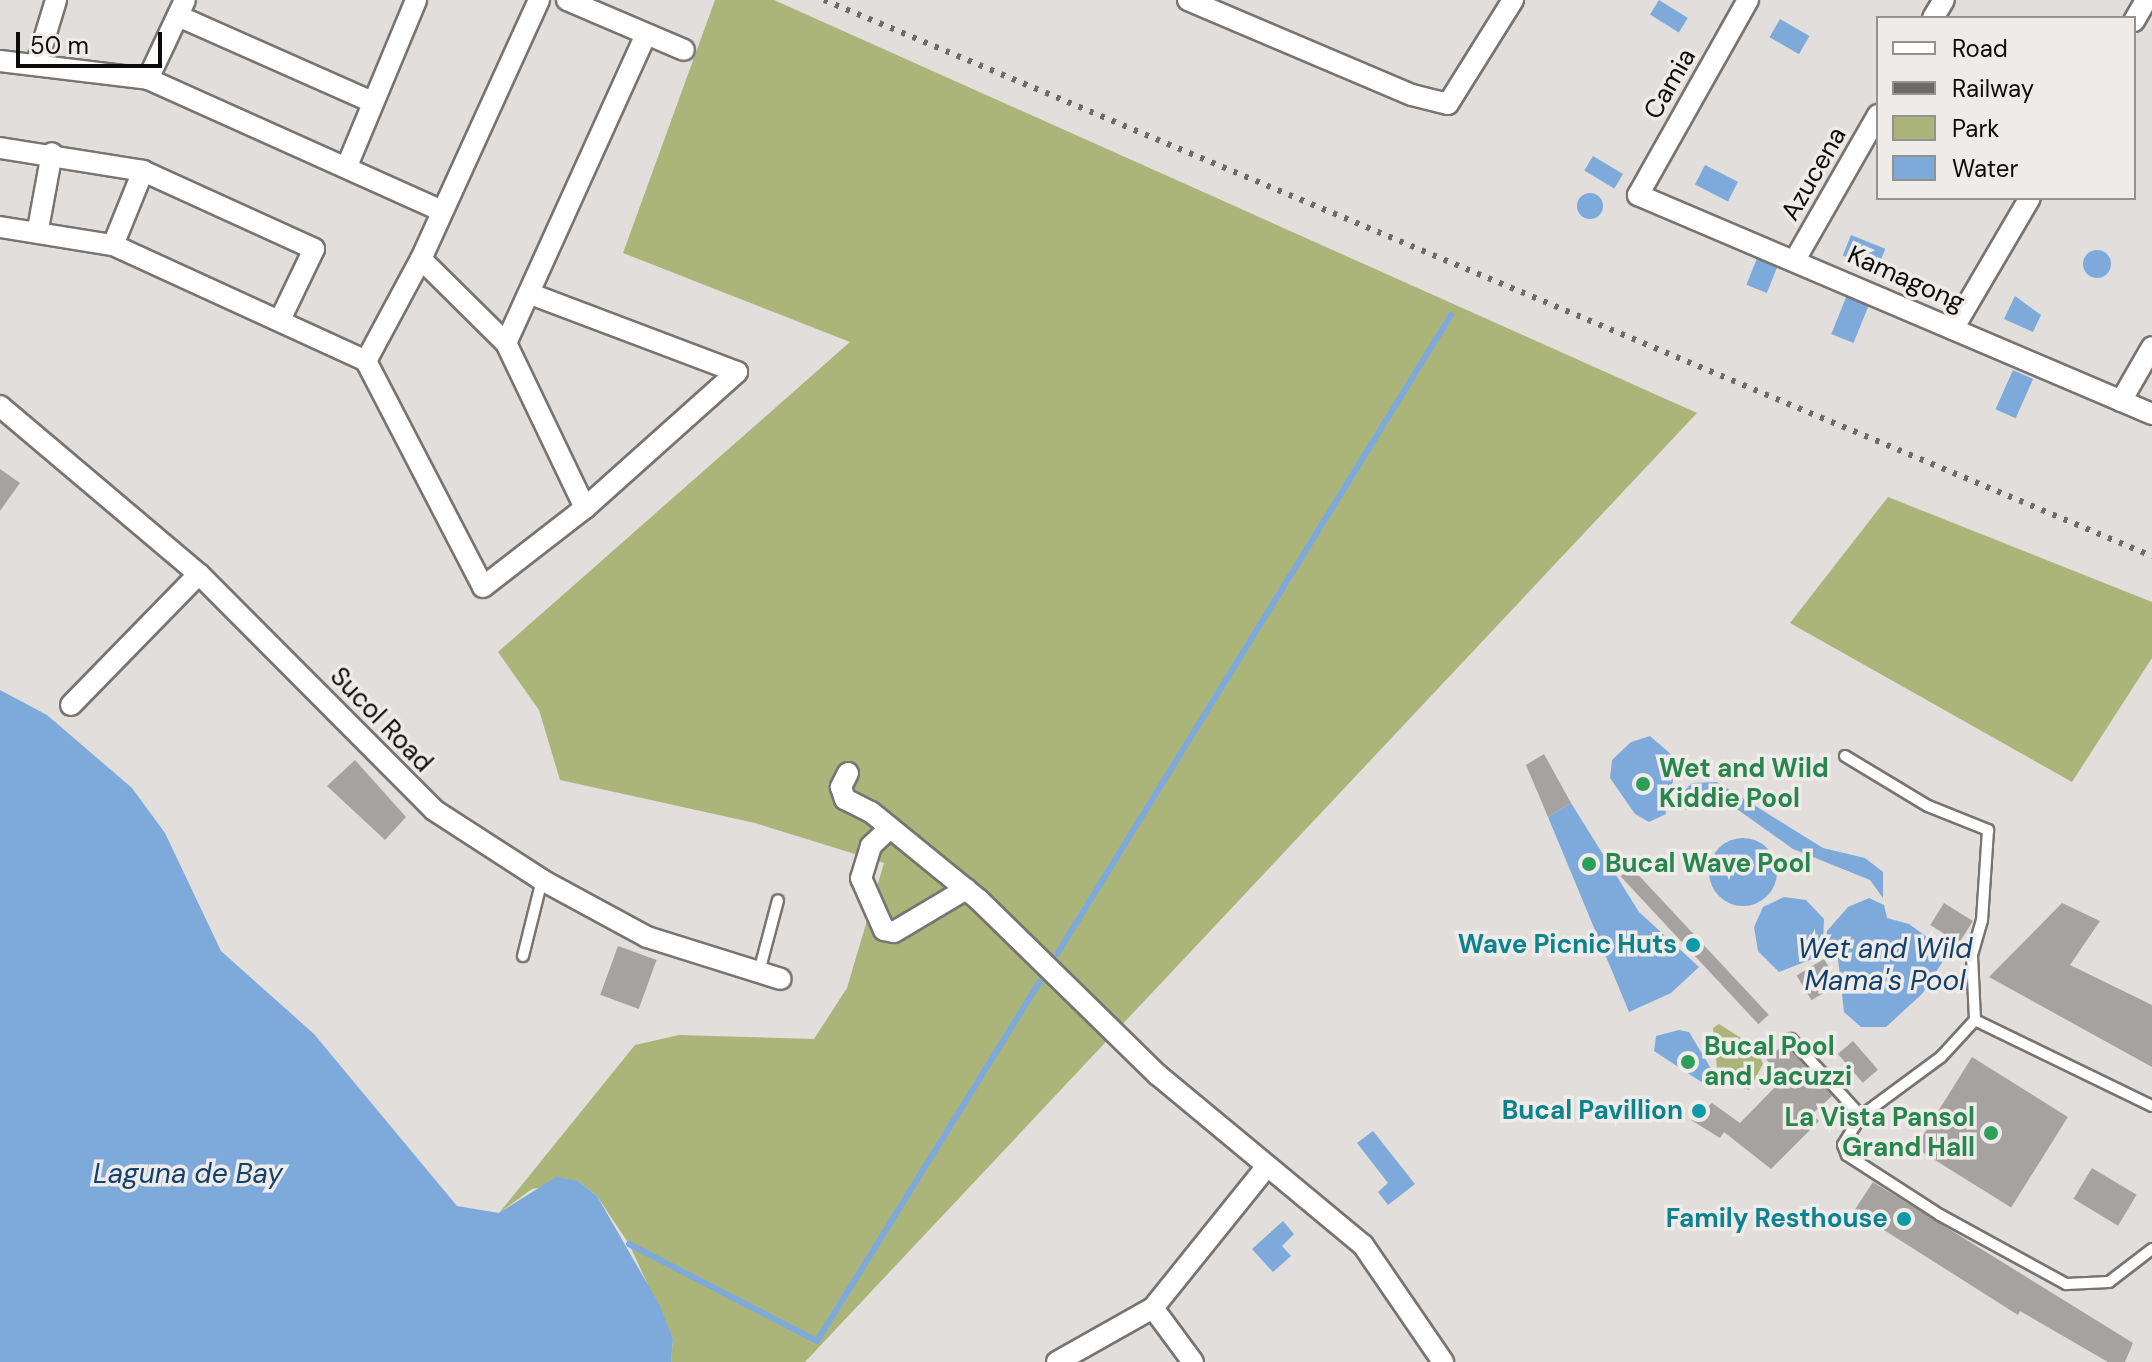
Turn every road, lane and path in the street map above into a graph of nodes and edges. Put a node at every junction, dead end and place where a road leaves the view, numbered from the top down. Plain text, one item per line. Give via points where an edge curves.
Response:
1 (56, 0) edge
2 (416, 0) edge
3 (539, 0) edge
4 (567, 0) edge
5 (1188, 0) edge
6 (1513, 0) edge
7 (1748, 0) edge
8 (2146, 0) edge
9 (182, 8) edge
10 (2136, 18) edge
11 (646, 35) junction
12 (684, 50) dead end
13 (0, 61) edge
14 (37, 63) junction
15 (148, 79) junction
16 (372, 102) junction
17 (1876, 118) edge
18 (0, 148) edge
19 (52, 153) junction
20 (347, 166) junction
21 (143, 171) junction
22 (1638, 195) joint
23 (2029, 200) edge
24 (442, 211) junction
25 (0, 227) edge
26 (38, 229) junction
27 (113, 245) junction
28 (1796, 258) junction
29 (421, 259) junction
30 (533, 295) junction
31 (280, 320) junction
32 (1953, 329) junction
33 (506, 343) junction
34 (2152, 347) edge
35 (366, 361) junction
36 (2121, 401) junction
37 (0, 406) edge
38 (2152, 414) edge
39 (585, 508) junction
40 (199, 574) junction
41 (71, 705) dead end
42 (1845, 756) dead end
43 (848, 773) dead end
44 (890, 828) junction
45 (542, 880) junction
46 (966, 889) junction
47 (778, 900) dead end
48 (523, 956) dead end
49 (758, 974) junction
50 (781, 979) dead end
51 (1975, 1020) junction
52 (1791, 1039) dead end
53 (2152, 1106) edge
54 (1861, 1116) junction
55 (1267, 1166) junction
56 (2152, 1249) edge
57 (1153, 1308) junction
58 (1057, 1362) edge
59 (1193, 1362) edge
60 (1443, 1362) edge

1 - 14 street
2 - 16 street
3 - 24 street
4 - 11 street
5 - 6 street via 1412,95 1448,104
7 - 22 street, Camia
8 - 10 street
9 - 15 street
9 - 16 street
11 - 12 street
11 - 30 street
13 - 14 street
14 - 15 street
15 - 20 street
16 - 20 street
17 - 28 street, Azucena
18 - 19 street
19 - 21 street
19 - 26 street
20 - 24 street
21 - 27 street
21 - 31 street via 314,249
22 - 28 street, Kamagong
23 - 32 street
24 - 29 street
25 - 26 street
26 - 27 street
27 - 31 street
28 - 32 street, Kamagong
29 - 33 street
29 - 35 street
30 - 33 street
30 - 39 street via 737,372
31 - 35 street
32 - 36 street, Kamagong
33 - 39 street
34 - 36 street
35 - 39 street via 483,587
36 - 38 street, Kamagong
37 - 40 street, Sucol Road
40 - 41 street
40 - 45 street, Sucol Road via 394,776
42 - 51 lane via 1928,806 1988,830 1982,920 1972,956
43 - 44 street via 841,787 845,799
44 - 46 street
44 - 46 street via 871,846 861,878 884,930 894,932
45 - 48 lane
45 - 49 street, Sucol Road via 647,937
46 - 55 street via 1158,1075
47 - 49 lane
49 - 50 street, Sucol Road
51 - 53 lane
51 - 54 lane via 1941,1057
52 - 54 lane
54 - 56 lane via 1843,1145 1847,1155 2033,1270 2066,1284 2109,1282
55 - 57 street
55 - 60 street via 1363,1245
57 - 58 street
57 - 59 street

